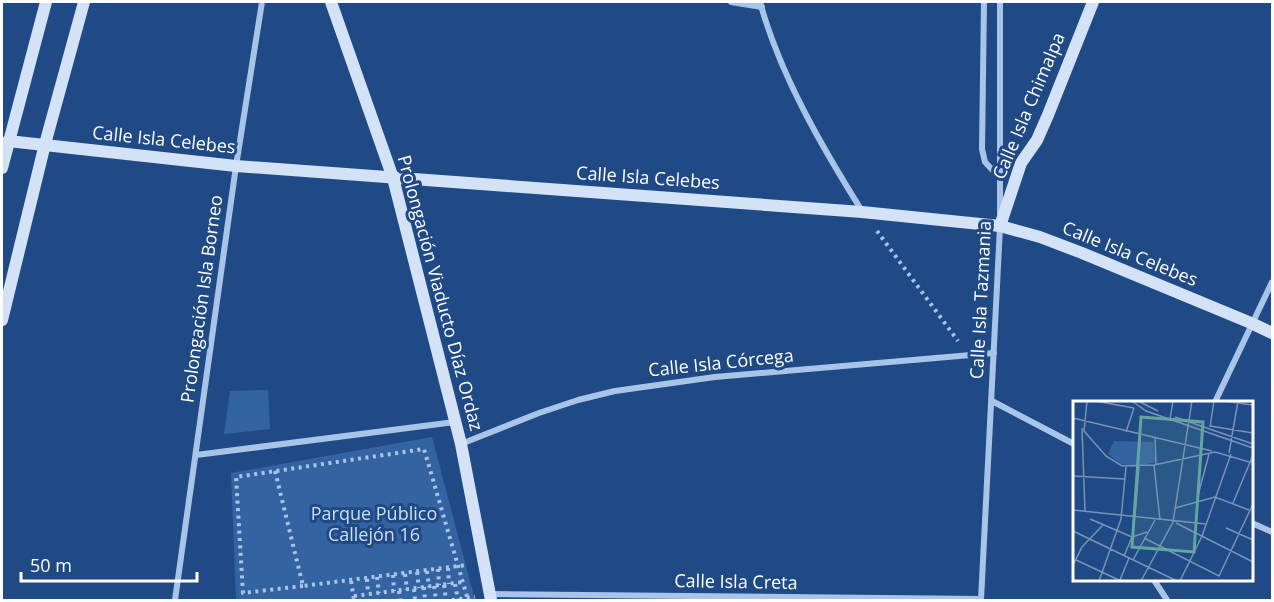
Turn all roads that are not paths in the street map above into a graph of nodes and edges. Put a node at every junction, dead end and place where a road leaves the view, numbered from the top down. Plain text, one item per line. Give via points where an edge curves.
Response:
1 (46, 2) edge
2 (84, 2) edge
3 (262, 2) edge
4 (331, 2) edge
5 (731, 2) edge
6 (984, 2) edge
7 (1000, 2) edge
8 (1092, 2) edge
9 (761, 4) edge
10 (5, 140) edge
11 (45, 144) junction
12 (236, 166) junction
13 (2, 168) edge
14 (393, 178) junction
15 (1000, 179) junction
16 (862, 212) junction
17 (1000, 226) junction
18 (1272, 282) edge
19 (2, 320) edge
20 (1251, 323) junction
21 (1272, 333) edge
22 (994, 353) junction
23 (992, 401) junction
24 (1215, 401) edge
25 (455, 422) junction
26 (1073, 443) edge
27 (461, 444) junction
28 (196, 455) junction
29 (1253, 524) edge
30 (1272, 532) edge
31 (1155, 581) edge
32 (490, 597) edge
33 (175, 600) edge
34 (981, 600) edge
35 (1167, 600) edge

1 - 10 street
2 - 11 street
3 - 12 street, Prolongación Isla Borneo
4 - 14 street, Prolongación Viaducto Díaz Ordaz
5 - 9 street
6 - 15 street via 982,149 986,162
7 - 15 street, Calle Isla Tazmania
8 - 17 street, Calle Isla Chimalpa via 1037,140 1021,163
9 - 16 street via 785,69 825,152
10 - 11 street, Calle Isla Celebes
10 - 13 street
11 - 12 street, Calle Isla Celebes
11 - 19 street
12 - 14 street, Calle Isla Celebes
12 - 28 street, Prolongación Isla Borneo
14 - 16 street, Calle Isla Celebes
14 - 25 street, Prolongación Viaducto Díaz Ordaz
15 - 17 street, Calle Isla Tazmania
16 - 17 street, Calle Isla Celebes
17 - 20 street, Calle Isla Celebes via 1082,253
17 - 22 street, Calle Isla Tazmania
18 - 20 street
20 - 21 street, Calle Isla Celebes
20 - 24 street
22 - 23 street, Calle Isla Tazmania
22 - 27 street, Calle Isla Córcega via 715,377 615,391 578,400
23 - 26 street
23 - 34 street, Calle Isla Tazmania
25 - 27 street, Prolongación Viaducto Díaz Ordaz
25 - 28 street
27 - 32 street, Prolongación Viaducto Díaz Ordaz
28 - 33 street, Prolongación Isla Borneo
29 - 30 street
31 - 35 street
32 - 34 street, Calle Isla Creta

